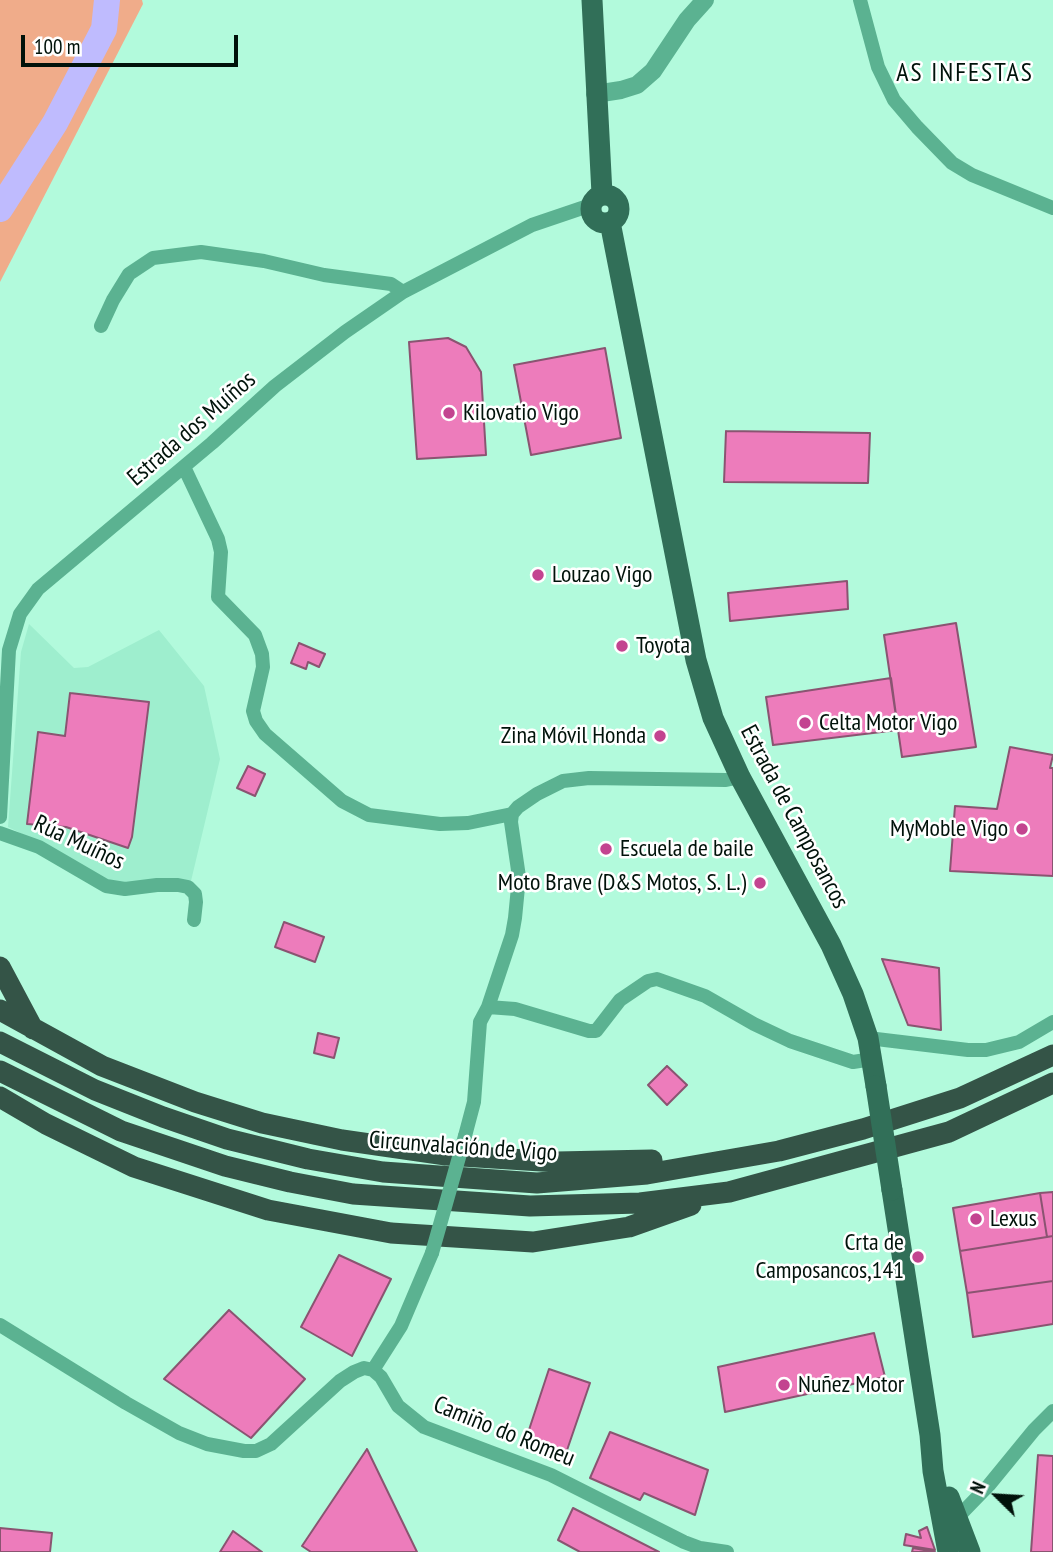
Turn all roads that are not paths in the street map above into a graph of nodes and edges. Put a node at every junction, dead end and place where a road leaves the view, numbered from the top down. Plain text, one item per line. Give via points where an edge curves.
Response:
1 (592, 0) edge
2 (705, 0) edge
3 (860, 0) edge
4 (596, 94) junction
5 (596, 200) junction
6 (1053, 208) edge
7 (403, 292) junction
8 (101, 327) dead end
9 (184, 467) junction
10 (740, 777) junction
11 (512, 814) junction
12 (0, 817) edge
13 (0, 833) edge
14 (194, 920) dead end
15 (0, 967) edge
16 (488, 1007) junction
17 (0, 1010) edge
18 (1053, 1022) edge
19 (33, 1029) junction
20 (868, 1038) junction
21 (0, 1042) edge
22 (1053, 1055) edge
23 (872, 1059) junction
24 (0, 1071) edge
25 (1053, 1083) edge
26 (0, 1097) edge
27 (779, 1152) junction
28 (729, 1192) junction
29 (0, 1325) edge
30 (373, 1370) junction
31 (1053, 1411) edge
32 (930, 1435) junction
33 (961, 1514) junction
34 (727, 1552) edge
35 (948, 1552) edge
36 (970, 1552) edge

1 - 4 main road
2 - 4 street via 653,71 637,85
3 - 6 street via 878,67 894,100 917,127 952,163 972,175
4 - 5 main road
5 - 7 street, Estrada dos Muíños via 532,225
5 - 10 main road, Estrada de Camposancos via 594,218 610,222 696,660 713,718
7 - 8 street via 391,284 201,252 153,258 129,274
7 - 9 street, Estrada dos Muíños via 275,386
9 - 11 street via 218,540 218,597 255,635 262,654 253,711 265,734 342,801 369,815 440,824
9 - 12 street, Estrada dos Muíños via 38,589 20,614 7,671
10 - 11 street via 563,781
10 - 20 main road, Estrada de Camposancos via 831,945
11 - 16 street via 519,877 515,918
13 - 14 street, Rúa Muíños via 40,847 106,886 188,887 195,894
15 - 19 highway
16 - 23 street via 515,1009 596,1031 620,1000 657,979 705,996 790,1041 853,1062
16 - 30 street, bridge via 477,1034 474,1102 432,1253 401,1326
17 - 19 highway
18 - 20 street via 1019,1042 986,1050
19 - 27 highway via 102,1066 195,1102 262,1123 342,1140 446,1155 557,1162 650,1161 757,1147
20 - 23 main road, Estrada de Camposancos
21 - 27 highway, Circunvalación de Vigo via 95,1090 227,1139 383,1172 537,1183 647,1174
22 - 27 highway, Circunvalación de Vigo via 960,1098
23 - 32 main road, Estrada de Camposancos, bridge
24 - 28 highway via 145,1139 225,1166 353,1194 530,1206 640,1203
25 - 28 highway via 948,1132
26 - 28 highway via 46,1125 134,1167 268,1210 391,1233 533,1242 629,1227
29 - 30 street via 178,1433 244,1451 271,1444 340,1381 364,1368
30 - 34 street, Camiño do Romeu via 398,1406 424,1427 551,1475 684,1542
31 - 33 street
32 - 33 main road, Estrada de Camposancos
32 - 35 main road, Estrada de Camposancos
33 - 36 main road, Estrada de Camposancos

